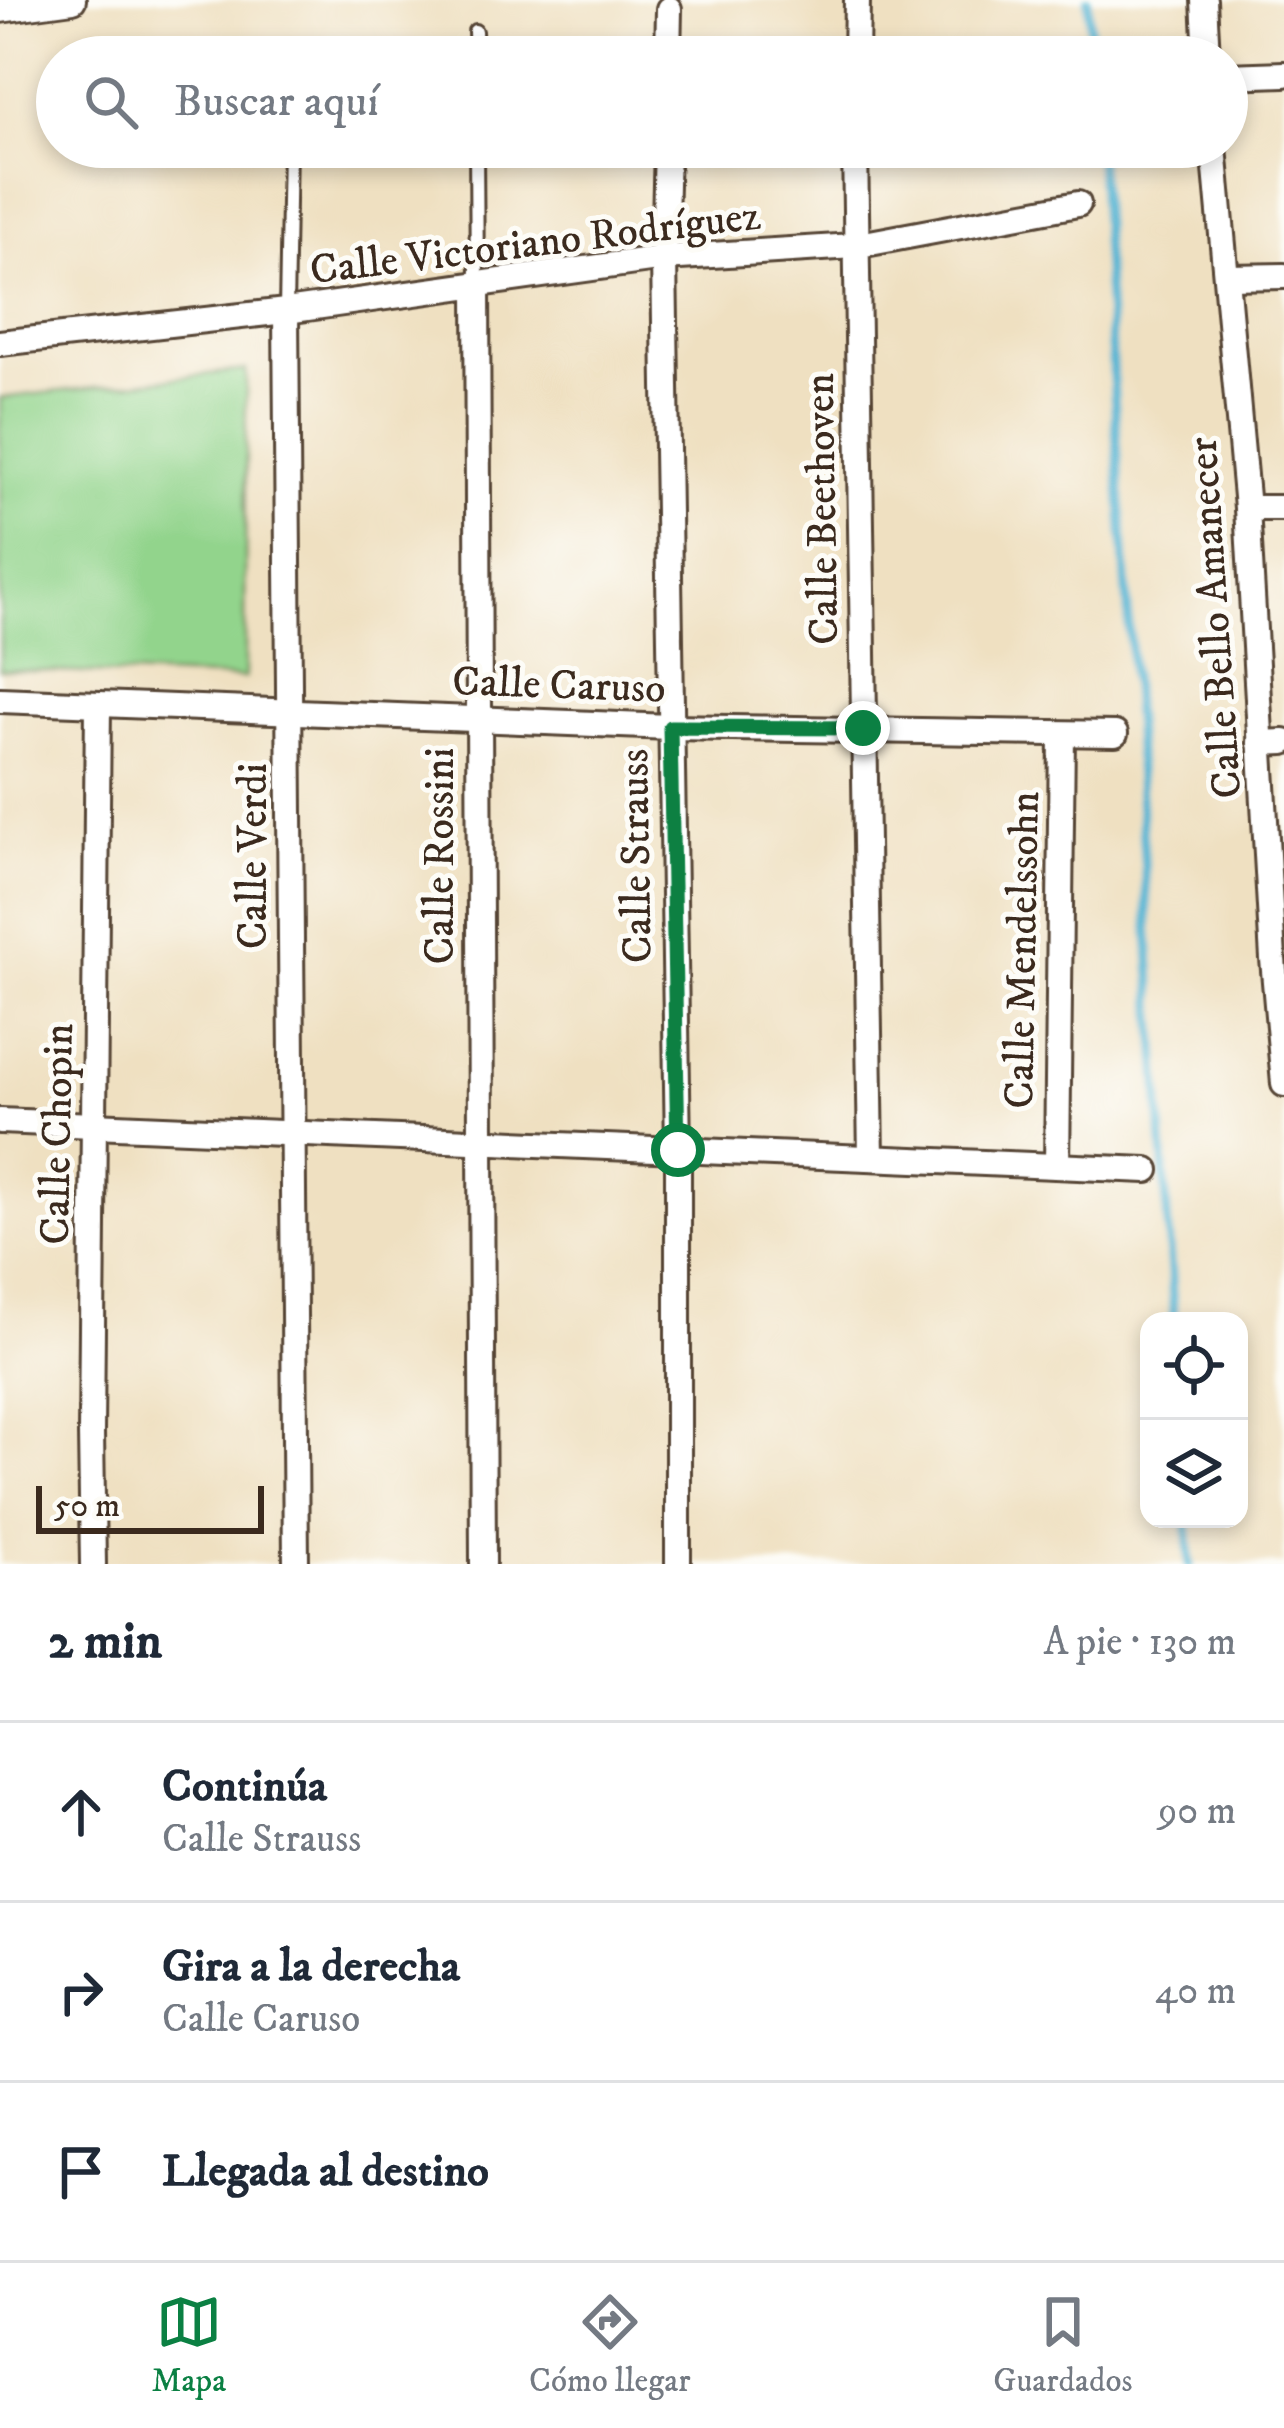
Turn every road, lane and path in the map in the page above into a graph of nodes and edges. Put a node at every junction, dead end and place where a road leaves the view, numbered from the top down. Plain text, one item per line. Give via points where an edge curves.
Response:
1 (73, 0) edge
2 (857, 0) edge
3 (1204, 0) edge
4 (669, 9) dead end
5 (0, 10) edge
6 (476, 31) dead end
7 (476, 36) edge
8 (668, 36) edge
9 (856, 36) edge
10 (1206, 36) edge
11 (1284, 74) edge
12 (1248, 75) edge
13 (289, 168) edge
14 (476, 168) edge
15 (666, 168) edge
16 (855, 168) edge
17 (1216, 168) edge
18 (1078, 204) dead end
19 (854, 246) junction
20 (664, 258) junction
21 (1284, 276) edge
22 (1228, 277) junction
23 (477, 283) junction
24 (286, 310) junction
25 (0, 343) edge
26 (1247, 508) junction
27 (1284, 508) edge
28 (0, 700) edge
29 (98, 704) junction
30 (289, 712) junction
31 (476, 719) junction
32 (670, 727) junction
33 (863, 728) junction
34 (1061, 734) junction
35 (1115, 734) dead end
36 (1272, 743) edge
37 (1278, 959) edge
38 (1284, 1084) edge
39 (0, 1121) edge
40 (95, 1124) junction
41 (292, 1134) junction
42 (479, 1142) junction
43 (678, 1150) junction
44 (871, 1158) junction
45 (1057, 1166) junction
46 (1147, 1170) dead end
47 (93, 1564) edge
48 (296, 1564) edge
49 (483, 1564) edge
50 (678, 1564) edge

1 - 5 street
2 - 9 street
3 - 10 street
4 - 8 street
6 - 7 lane
11 - 12 street
13 - 24 lane, Calle Verdi
14 - 23 lane, Calle Rossini
15 - 20 street, Calle Strauss
16 - 19 street, Calle Beethoven
17 - 22 street, Calle Bello Amanecer
18 - 19 street, Calle Victoriano Rodríguez
19 - 20 street, Calle Victoriano Rodríguez
19 - 33 street, Calle Beethoven
20 - 23 street, Calle Victoriano Rodríguez
20 - 32 street, Calle Strauss
21 - 22 street
22 - 26 street, Calle Bello Amanecer
23 - 24 street, Calle Victoriano Rodríguez
23 - 31 street, Calle Rossini
24 - 25 street, Calle Victoriano Rodríguez
24 - 30 street, Calle Verdi
26 - 27 street
26 - 36 street, Calle Bello Amanecer
28 - 29 street, Calle Caruso
29 - 30 street, Calle Caruso
29 - 40 street, Calle Chopin
30 - 31 street, Calle Caruso
30 - 41 street, Calle Verdi
31 - 32 street, Calle Caruso
31 - 42 street, Calle Rossini
32 - 33 street, Calle Caruso
32 - 43 street, Calle Strauss
33 - 34 street, Calle Caruso
33 - 44 street, Calle Beethoven
34 - 35 street, Calle Caruso
34 - 45 street, Calle Mendelssohn
36 - 37 street, Calle Bello Amanecer
37 - 38 street, Calle Bello Amanecer
39 - 40 street
40 - 41 street
40 - 47 street, Calle Chopin
41 - 42 street
41 - 48 street, Calle Verdi
42 - 43 street
42 - 49 street, Calle Rossini
43 - 44 street
43 - 50 street, Calle Strauss
44 - 45 street
45 - 46 street

